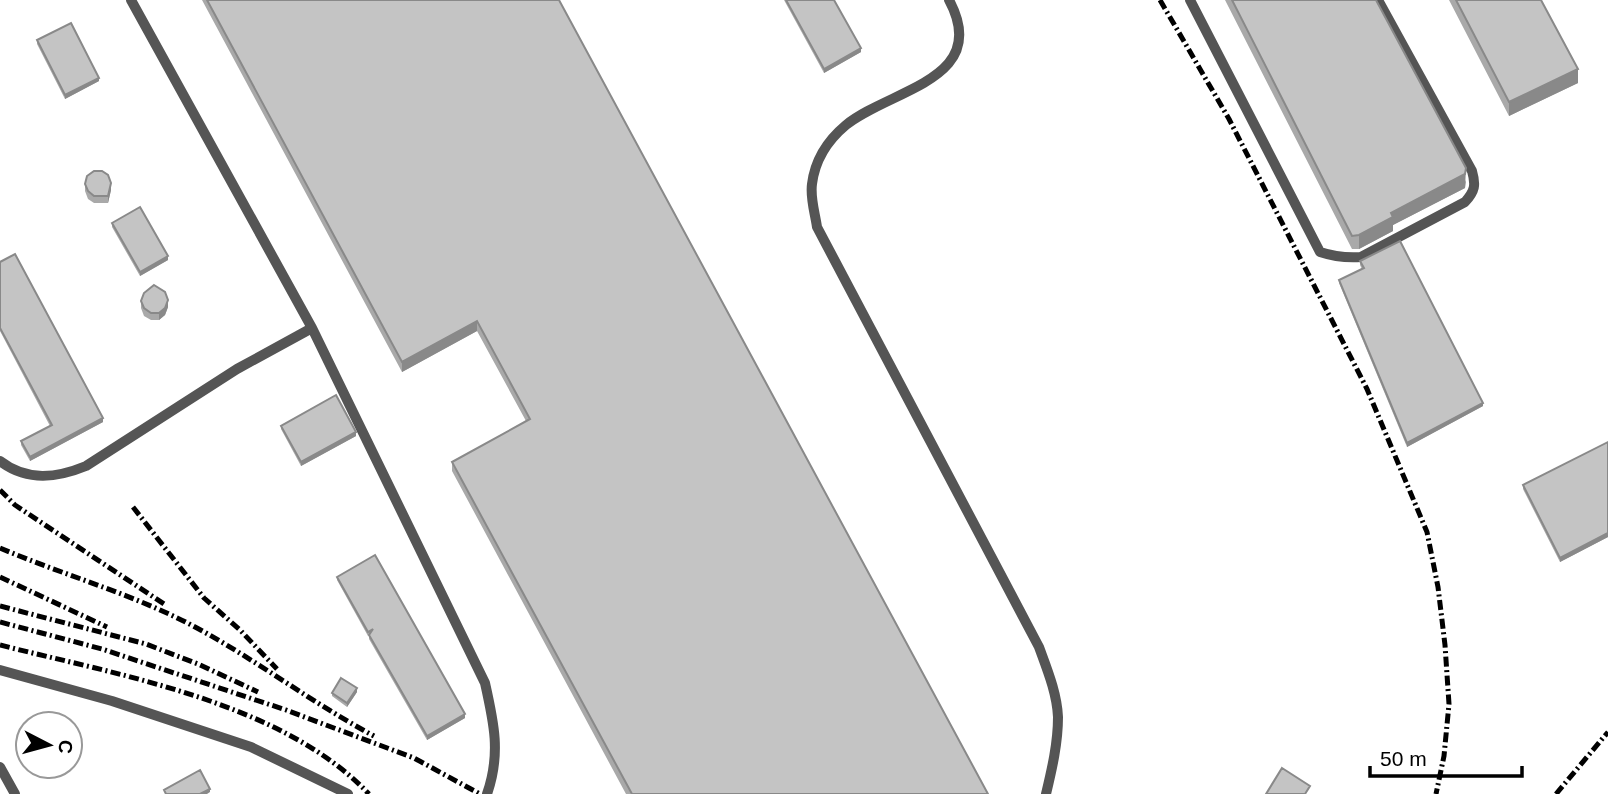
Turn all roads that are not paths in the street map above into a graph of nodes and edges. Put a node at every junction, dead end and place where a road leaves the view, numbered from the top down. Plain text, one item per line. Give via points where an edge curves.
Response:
1 (131, 0) edge
2 (949, 0) edge
3 (1190, 0) edge
4 (1378, 0) edge
5 (312, 328) junction
6 (0, 461) edge
7 (0, 670) edge
8 (0, 767) edge
9 (15, 794) edge
10 (348, 794) edge
11 (487, 794) edge
12 (1046, 794) edge

1 - 5 lane
2 - 12 lane via 960,36 950,62 937,75 848,123 831,139 814,171 811,193 817,227 1039,647 1058,715
3 - 4 lane via 1320,252 1348,258 1362,257 1474,193 1472,171
5 - 6 lane via 237,369 86,466 42,477
5 - 11 lane via 485,683 496,732
7 - 10 lane via 251,747
8 - 9 lane

